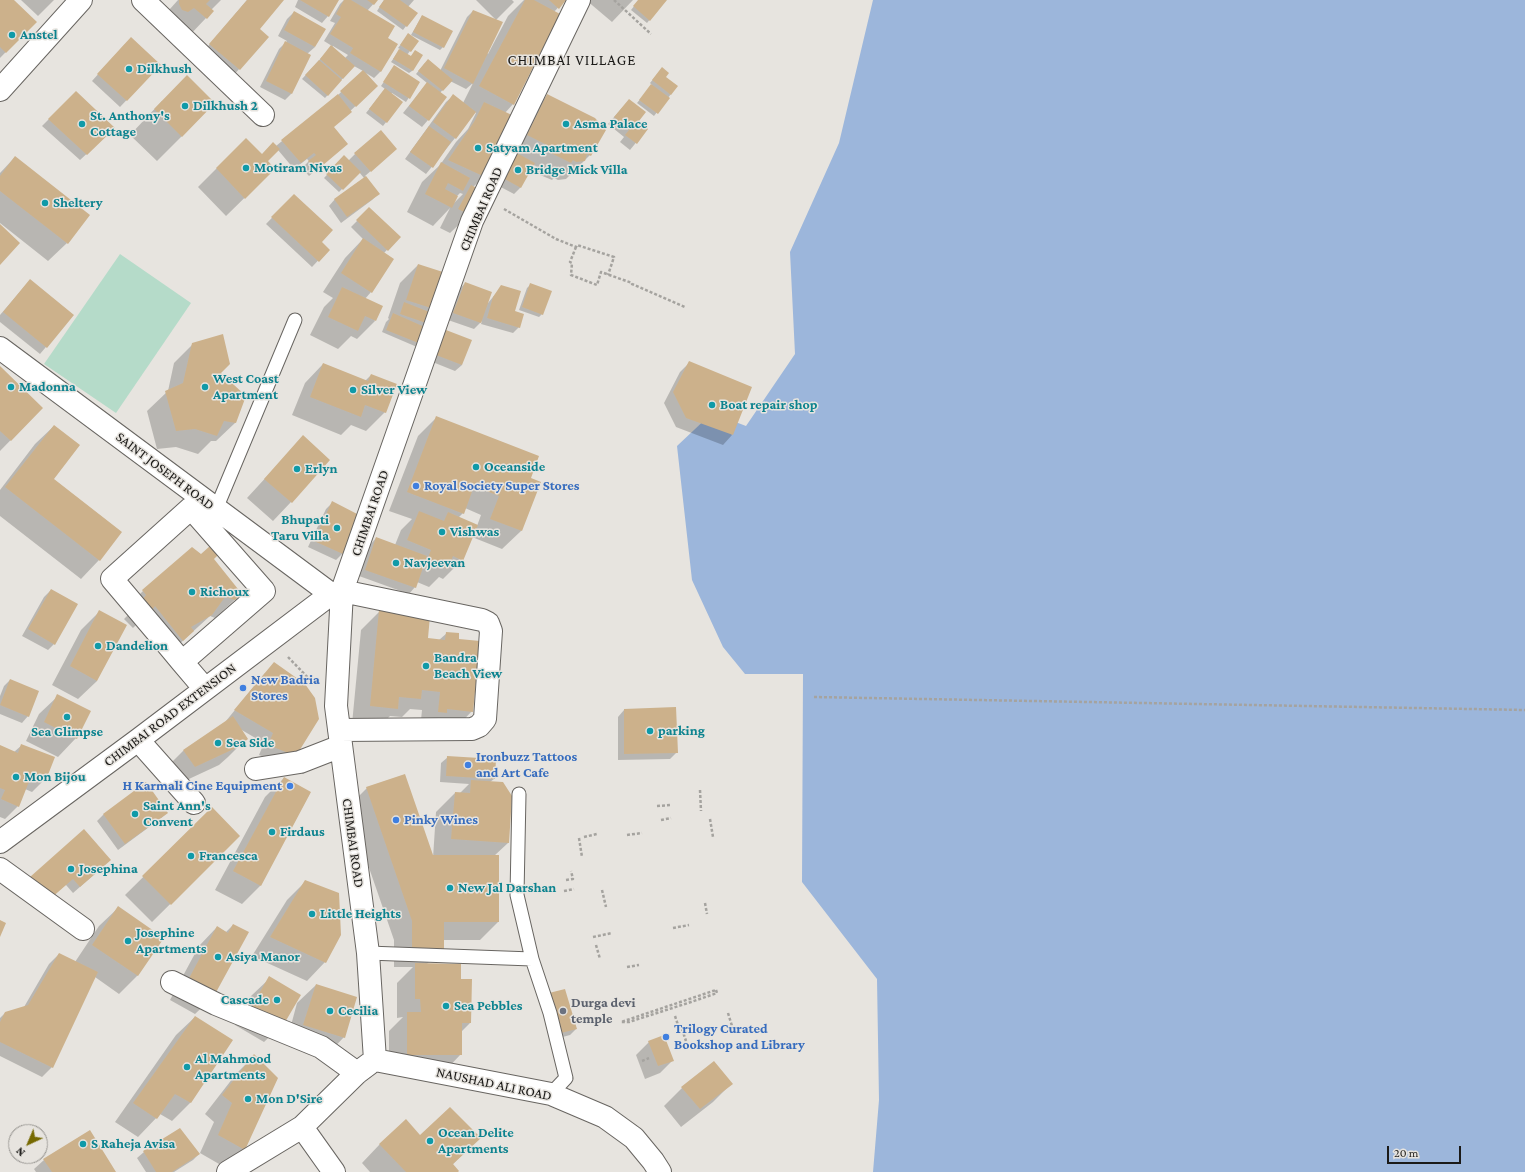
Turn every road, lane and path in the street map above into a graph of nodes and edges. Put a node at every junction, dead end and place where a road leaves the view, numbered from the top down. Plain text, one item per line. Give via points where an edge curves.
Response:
1 (81, 0) edge
2 (144, 0) edge
3 (579, 0) edge
4 (614, 0) edge
5 (651, 34) dead end
6 (0, 90) edge
7 (263, 115) dead end
8 (483, 199) junction
9 (576, 247) junction
10 (608, 275) junction
11 (685, 307) dead end
12 (295, 320) dead end
13 (0, 348) edge
14 (203, 505) junction
15 (336, 592) junction
16 (271, 639) junction
17 (182, 662) junction
18 (205, 689) junction
19 (814, 696) dead end
20 (336, 706) junction
21 (1525, 710) edge
22 (340, 738) junction
23 (138, 740) junction
24 (256, 769) dead end
25 (700, 790) dead end
26 (519, 794) dead end
27 (194, 803) dead end
28 (671, 805) dead end
29 (657, 806) dead end
30 (701, 811) dead end
31 (671, 818) dead end
32 (710, 819) dead end
33 (661, 820) dead end
34 (642, 833) dead end
35 (597, 834) dead end
36 (627, 835) dead end
37 (584, 837) dead end
38 (713, 837) dead end
39 (579, 838) dead end
40 (0, 842) edge
41 (582, 857) dead end
42 (0, 869) edge
43 (571, 870) dead end
44 (566, 880) dead end
45 (574, 889) dead end
46 (602, 890) dead end
47 (564, 891) dead end
48 (705, 903) dead end
49 (606, 907) dead end
50 (707, 914) dead end
51 (689, 925) dead end
52 (673, 928) dead end
53 (82, 929) dead end
54 (612, 934) dead end
55 (593, 937) dead end
56 (596, 945) dead end
57 (368, 953) junction
58 (532, 959) junction
59 (600, 959) dead end
60 (639, 965) dead end
61 (627, 967) dead end
62 (172, 982) dead end
63 (717, 992) joint
64 (728, 1013) dead end
65 (675, 1016) dead end
66 (678, 1025) dead end
67 (732, 1026) dead end
68 (682, 1029) dead end
69 (686, 1041) dead end
70 (650, 1058) dead end
71 (375, 1060) junction
72 (642, 1061) dead end
73 (357, 1073) junction
74 (551, 1094) junction
75 (302, 1127) junction
76 (228, 1172) edge
77 (334, 1172) edge
78 (660, 1172) edge

1 - 6 street
2 - 7 street
3 - 8 street, CHIMBAI ROAD
4 - 5 path
8 - 9 path via 556,239
8 - 15 street, CHIMBAI ROAD via 472,222
9 - 10 path via 577,244 614,257
9 - 10 path via 570,262 571,275 597,285 601,272
10 - 11 path
12 - 14 lane
13 - 14 street, SAINT JOSEPH ROAD
14 - 15 street, SAINT JOSEPH ROAD
14 - 17 street via 264,591
14 - 17 street via 112,579
15 - 16 street, CHIMBAI ROAD EXTENSION
15 - 20 street, CHIMBAI ROAD
15 - 22 street via 482,620 488,623 491,631 485,719 479,726 472,729
16 - 18 street, CHIMBAI ROAD EXTENSION
16 - 20 path
17 - 18 street
18 - 23 street, CHIMBAI ROAD EXTENSION
19 - 21 path
20 - 22 street, CHIMBAI ROAD
22 - 24 street via 300,762
22 - 57 street, CHIMBAI ROAD
23 - 27 street
23 - 40 street, CHIMBAI ROAD EXTENSION
25 - 30 path
26 - 58 lane via 517,895
28 - 29 path
31 - 33 path
32 - 38 path
34 - 36 path
35 - 37 path
39 - 41 path
42 - 53 street
43 - 44 path via 573,879
45 - 47 path
46 - 49 path
48 - 50 path
51 - 52 path
54 - 55 path
56 - 59 path
57 - 58 lane
57 - 71 street, CHIMBAI ROAD
58 - 74 lane via 550,1013 566,1078
60 - 61 path
62 - 73 street via 216,1004 321,1047
63 - 63 path via 636,1020 621,1022 716,990
64 - 67 path
65 - 66 path
68 - 69 path
70 - 72 path
71 - 73 street
71 - 74 street, NAUSHAD ALI ROAD
73 - 75 street
74 - 78 street, NAUSHAD ALI ROAD via 605,1117 634,1138
75 - 76 street
75 - 77 street

